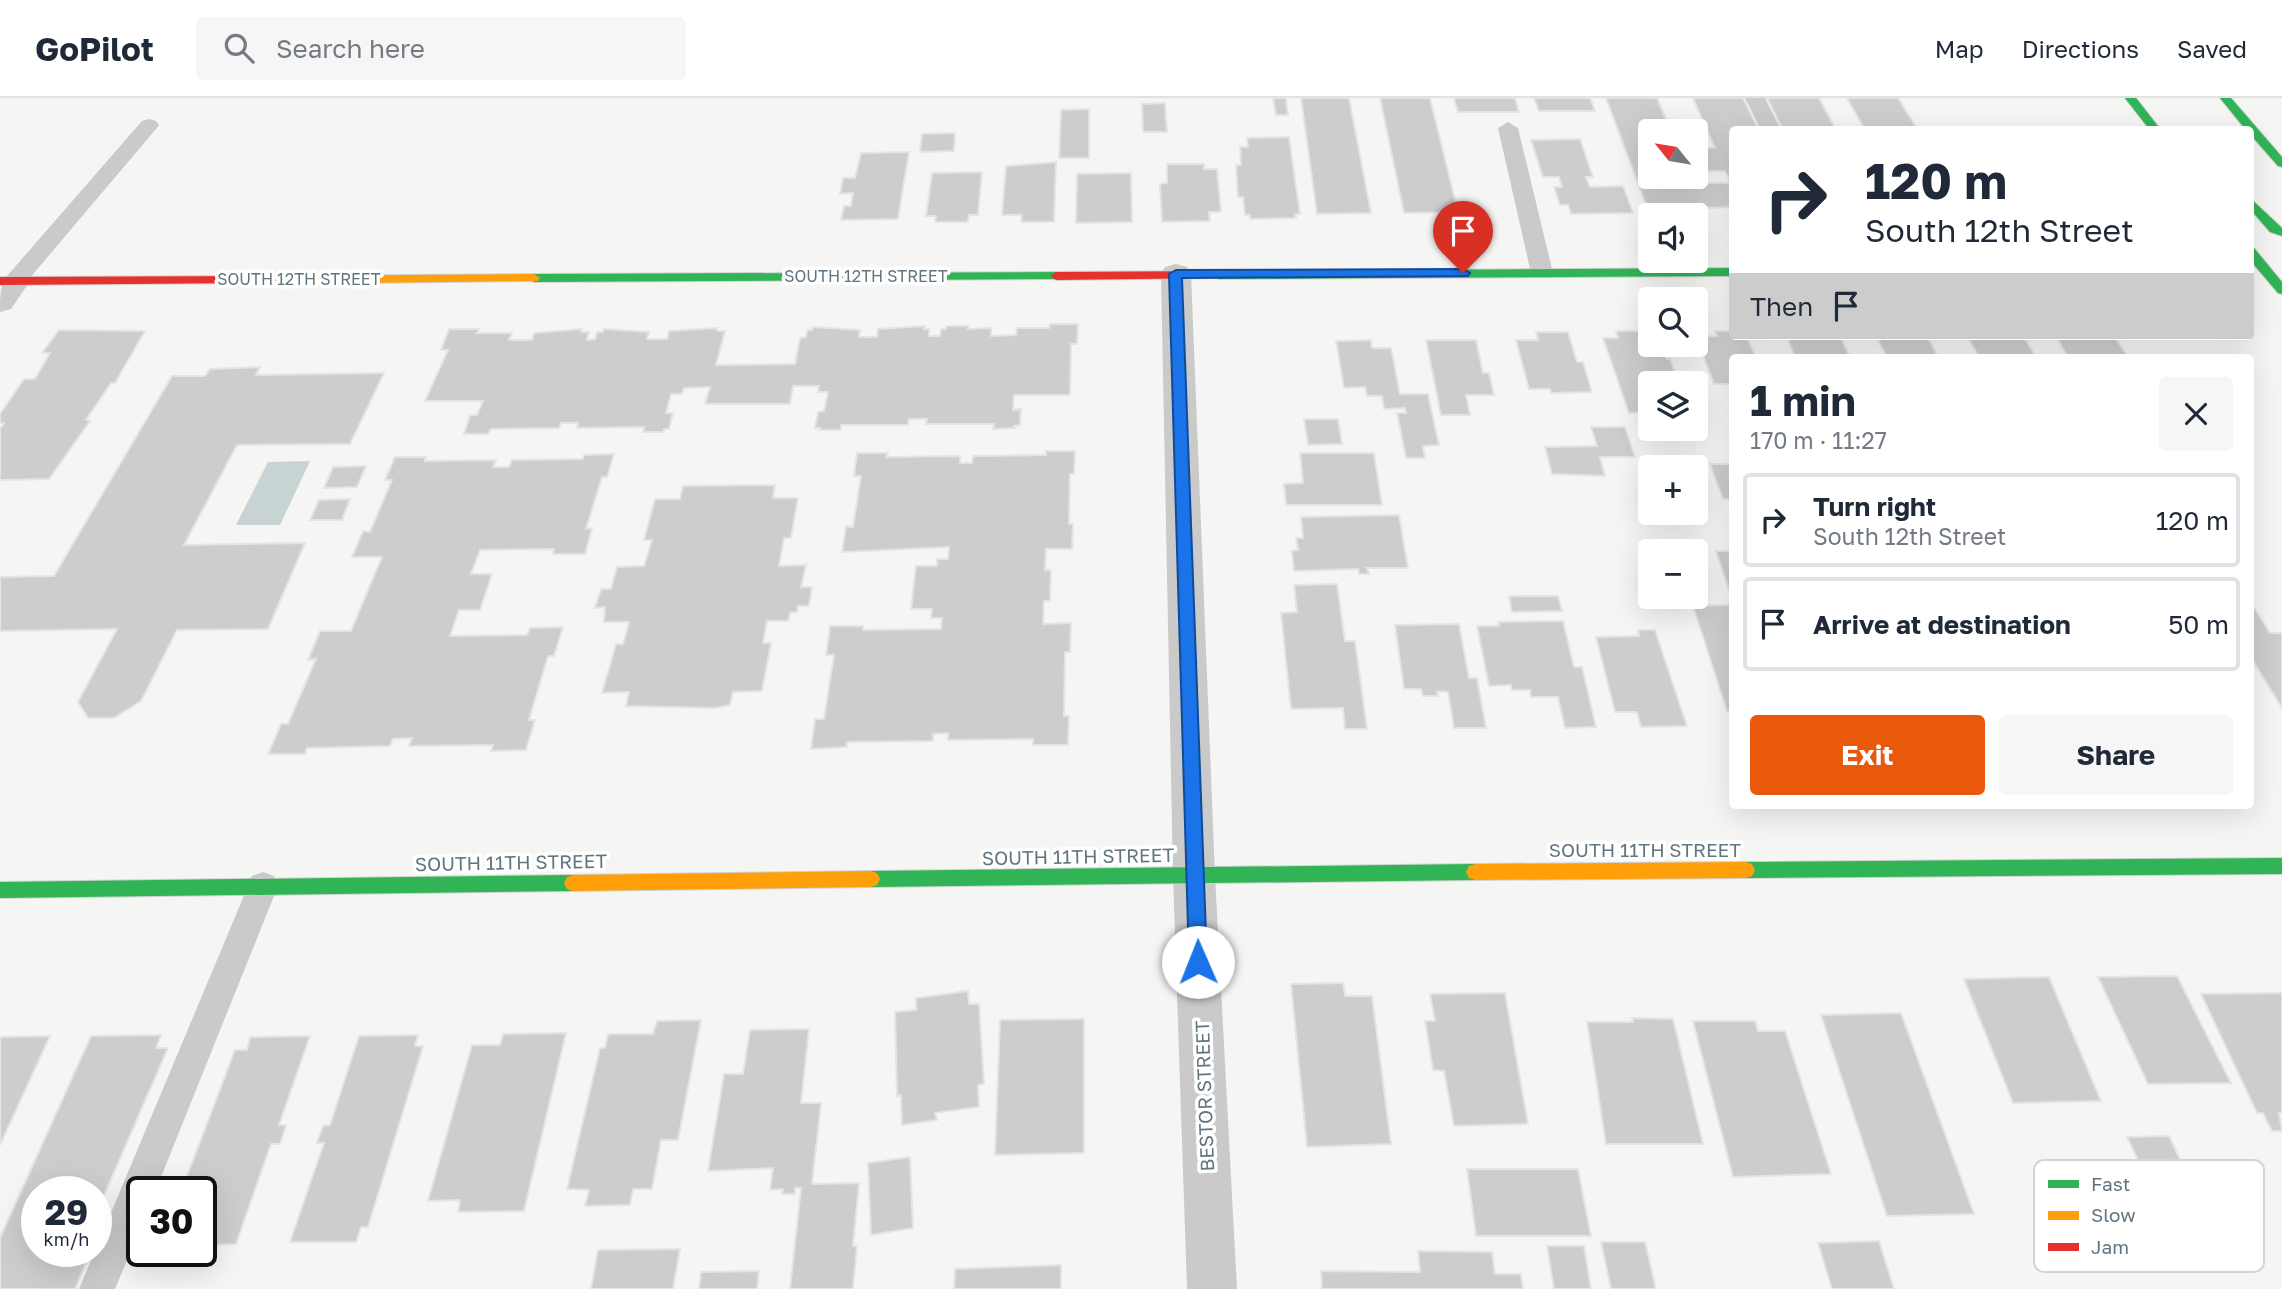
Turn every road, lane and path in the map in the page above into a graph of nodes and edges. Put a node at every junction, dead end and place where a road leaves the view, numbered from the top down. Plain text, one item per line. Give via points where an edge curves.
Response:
1 (1755, 98) edge
2 (2130, 98) edge
3 (2225, 98) edge
4 (149, 125) dead end
5 (1768, 126) edge
6 (2153, 126) edge
7 (2249, 126) edge
8 (1508, 128) dead end
9 (2254, 132) edge
10 (2282, 164) edge
11 (2254, 206) edge
12 (2282, 232) edge
13 (1729, 272) edge
14 (1542, 273) junction
15 (1176, 274) junction
16 (5, 288) edge
17 (2282, 866) edge
18 (1194, 876) junction
19 (263, 886) junction
20 (0, 890) edge
21 (97, 1289) edge
22 (1213, 1289) edge

1 - 5 lane
2 - 6 main road
3 - 7 main road
4 - 16 lane
8 - 14 lane
9 - 10 main road
11 - 12 main road
13 - 14 main road, SOUTH 12TH STREET
14 - 15 main road, SOUTH 12TH STREET
15 - 16 main road, SOUTH 12TH STREET
15 - 18 street, BESTOR STREET
17 - 18 main road, SOUTH 11TH STREET
18 - 19 main road, SOUTH 11TH STREET
18 - 22 street, BESTOR STREET
19 - 20 main road, SOUTH 11TH STREET
19 - 21 lane

